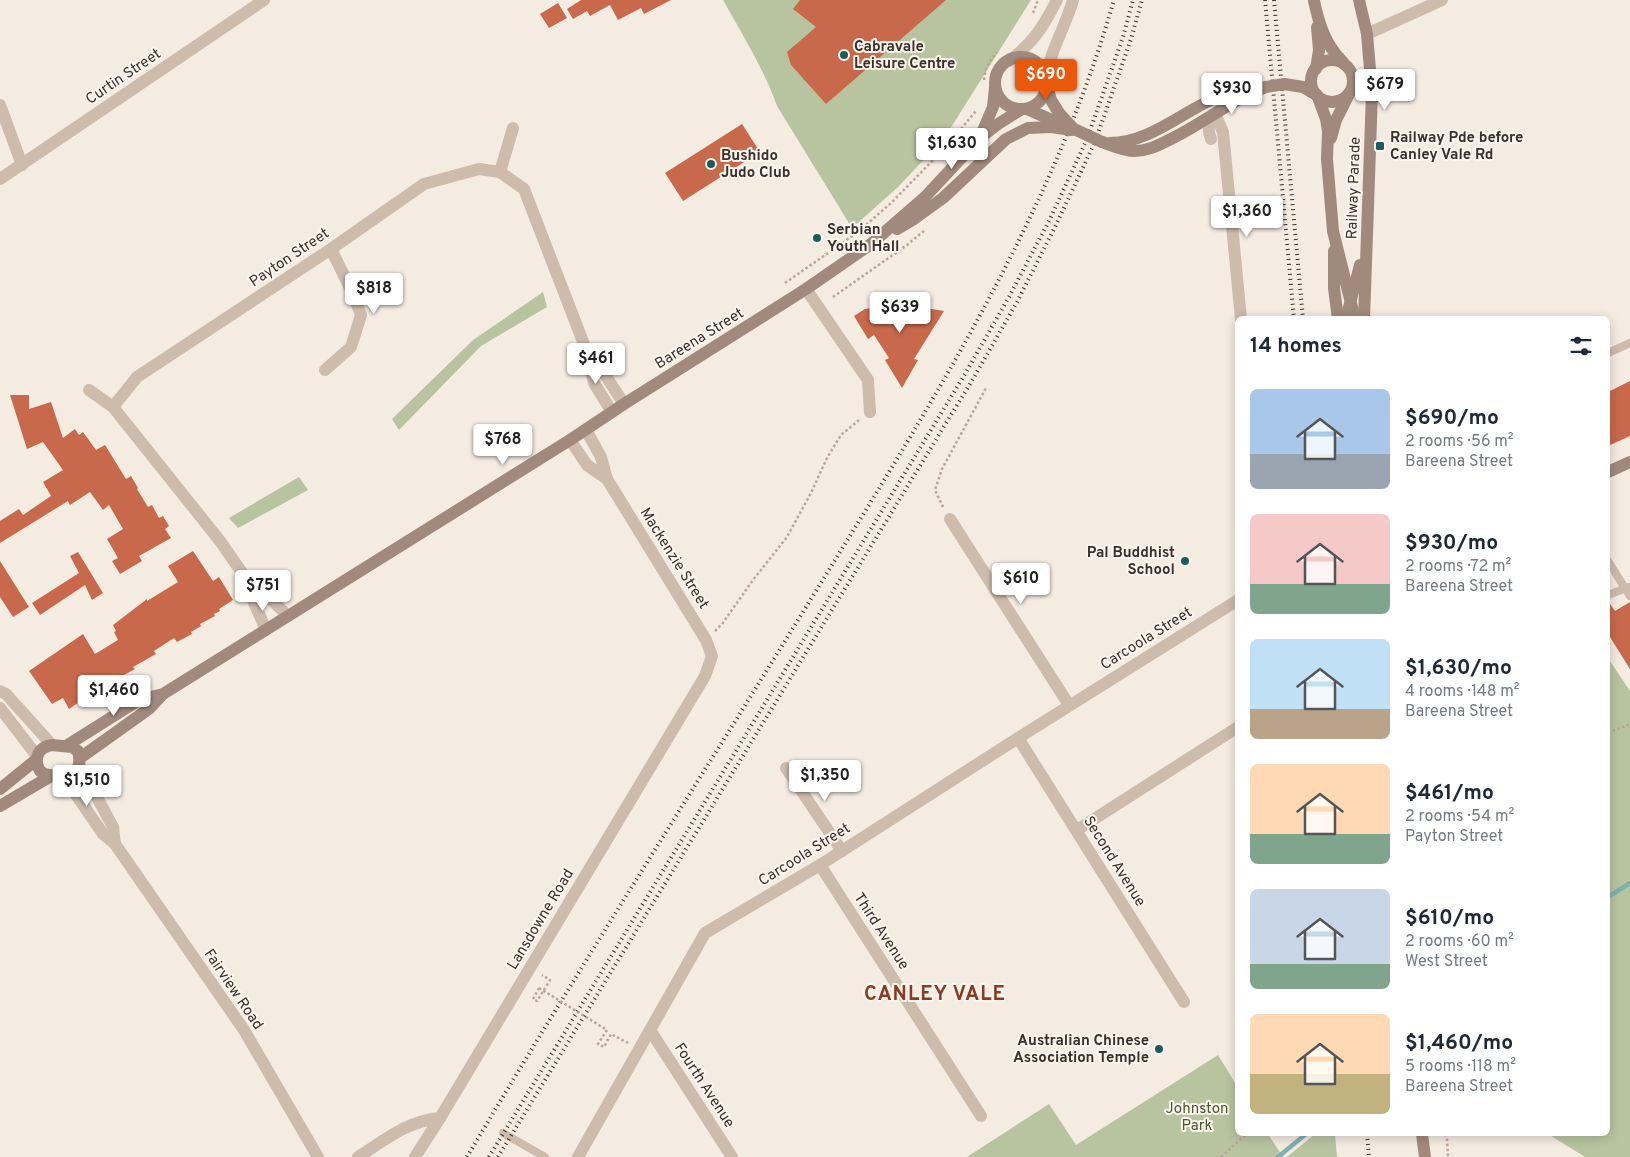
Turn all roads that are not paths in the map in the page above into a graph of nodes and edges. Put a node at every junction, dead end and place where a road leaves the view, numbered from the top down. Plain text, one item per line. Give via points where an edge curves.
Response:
1 (264, 0) edge
2 (1057, 0) edge
3 (1073, 0) edge
4 (1314, 0) edge
5 (1359, 0) edge
6 (1442, 0) edge
7 (1367, 34) junction
8 (1009, 61) junction
9 (1348, 68) junction
10 (1315, 70) junction
11 (1047, 82) junction
12 (1284, 84) junction
13 (989, 85) junction
14 (1266, 86) junction
15 (1240, 91) junction
16 (1350, 91) junction
17 (1316, 94) junction
18 (0, 105) edge
19 (1024, 109) junction
20 (1215, 114) junction
21 (1055, 120) junction
22 (1173, 120) junction
23 (513, 128) dead end
24 (1188, 130) junction
25 (1211, 139) junction
26 (976, 141) junction
27 (1102, 142) junction
28 (1328, 147) junction
29 (1226, 160) junction
30 (22, 164) junction
31 (500, 172) junction
32 (0, 179) edge
33 (1367, 226) junction
34 (1333, 231) junction
35 (331, 249) junction
36 (861, 251) junction
37 (806, 289) junction
38 (1351, 297) junction
39 (1241, 316) edge
40 (1338, 316) edge
41 (1347, 316) edge
42 (1354, 316) edge
43 (1364, 316) edge
44 (1630, 343) edge
45 (587, 352) junction
46 (1610, 352) edge
47 (326, 370) dead end
48 (90, 390) dead end
49 (624, 404) junction
50 (113, 407) junction
51 (612, 412) junction
52 (870, 412) road end
53 (586, 430) junction
54 (570, 440) junction
55 (1630, 462) edge
56 (1610, 471) edge
57 (607, 479) junction
58 (950, 519) road end
59 (1610, 564) edge
60 (252, 587) junction
61 (1628, 587) edge
62 (1610, 594) edge
63 (1630, 596) edge
64 (1235, 602) edge
65 (288, 616) junction
66 (266, 630) junction
67 (712, 656) joint
68 (0, 692) edge
69 (163, 694) junction
70 (1070, 705) junction
71 (0, 708) edge
72 (1235, 729) edge
73 (1018, 738) junction
74 (52, 746) junction
75 (66, 746) junction
76 (37, 758) junction
77 (80, 761) junction
78 (786, 768) dead end
79 (51, 776) junction
80 (64, 777) junction
81 (0, 789) edge
82 (0, 806) edge
83 (1077, 830) junction
84 (115, 844) junction
85 (842, 851) junction
86 (820, 864) junction
87 (1184, 1002) dead end
88 (650, 1030) junction
89 (981, 1116) dead end
90 (440, 1118) junction
91 (503, 1133) dead end
92 (1422, 1136) edge
93 (318, 1157) edge
94 (358, 1157) edge
95 (415, 1157) edge
96 (545, 1157) edge
97 (578, 1157) edge
98 (732, 1157) edge
99 (1425, 1157) edge

1 - 30 street, Curtin Street
2 - 8 street via 1035,37
3 - 11 street via 1050,61
4 - 9 main road via 1327,40
4 - 10 main road via 1319,50
5 - 7 main road, Railway Parade
6 - 7 street
7 - 33 main road, Railway Parade via 1372,93
8 - 11 main road via 1019,58 1035,62 1043,69
8 - 13 main road
9 - 10 main road via 1330,61
9 - 16 main road via 1352,76
10 - 12 main road via 1297,81
10 - 17 main road via 1312,84
11 - 19 main road via 1041,100
11 - 21 main road
12 - 14 main road, bridge
12 - 17 main road via 1303,87
13 - 19 main road via 1010,107
13 - 26 main road, Bareena Street via 993,107
14 - 15 main road
14 - 20 main road
15 - 20 street
15 - 22 main road via 1219,96
16 - 17 main road via 1334,102
16 - 28 main road
17 - 28 main road via 1328,125
18 - 30 street
19 - 21 main road
19 - 26 main road, Bareena Street
20 - 22 main road via 1206,112
20 - 24 main road
20 - 25 street via 1209,124
20 - 29 street via 1223,132
21 - 27 main road, bridge
21 - 36 main road via 1006,139 932,206
22 - 27 main road via 1129,140
23 - 31 street
24 - 25 street via 1200,131
24 - 27 main road via 1140,151 1120,149
25 - 29 street via 1219,145
26 - 36 main road, Bareena Street via 925,197
28 - 34 main road
29 - 39 street
30 - 32 street, Curtin Street
31 - 35 street, Payton Street via 479,169 424,184
31 - 45 street via 524,189
33 - 38 main road
33 - 43 main road, Railway Parade
34 - 38 main road
34 - 40 main road, Railway Parade
35 - 47 street via 361,315 351,348
35 - 50 street, Payton Street via 138,377
36 - 37 main road, Bareena Street
37 - 49 main road, Bareena Street
37 - 52 street via 868,380
38 - 41 main road
38 - 42 main road
44 - 46 lane
45 - 49 street
45 - 51 street via 594,383
48 - 50 street
49 - 51 main road, Bareena Street
50 - 60 street via 220,541
51 - 53 main road, Bareena Street
53 - 54 main road, Bareena Street
53 - 57 street, Mackenzie Street via 601,457
54 - 57 street, Mackenzie Street via 587,465
54 - 65 main road, Bareena Street
55 - 56 main road
57 - 67 street, Mackenzie Street via 706,640
58 - 70 street
59 - 61 lane
60 - 65 street via 262,591
60 - 66 street via 252,598
61 - 62 lane
61 - 63 lane
64 - 70 street, Carcoola Street
65 - 66 main road, Bareena Street
66 - 69 main road, Bareena Street
67 - 90 street, Lansdowne Road via 705,676
68 - 74 street via 6,694
69 - 75 main road, Bareena Street via 139,700
69 - 77 main road, Bareena Street via 150,708
70 - 73 street, Carcoola Street
71 - 76 street
72 - 83 street
73 - 83 street, Second Avenue
73 - 85 street, Carcoola Street
74 - 75 main road
74 - 76 main road via 43,748
75 - 77 main road via 78,751
76 - 79 main road via 40,771
76 - 81 main road
77 - 80 main road via 77,770
77 - 84 street, Fairview Road via 113,827
78 - 85 street
79 - 80 main road
79 - 82 main road
80 - 84 street, Fairview Road via 103,834
83 - 87 street, Second Avenue
84 - 93 street, Fairview Road via 244,1030
85 - 86 street, Carcoola Street
86 - 88 street, Carcoola Street via 705,933
86 - 89 street, Third Avenue
88 - 97 street, Carcoola Street
88 - 98 street, Fourth Avenue
90 - 94 street via 409,1125
90 - 95 street, Lansdowne Road
91 - 96 lane
92 - 99 main road

